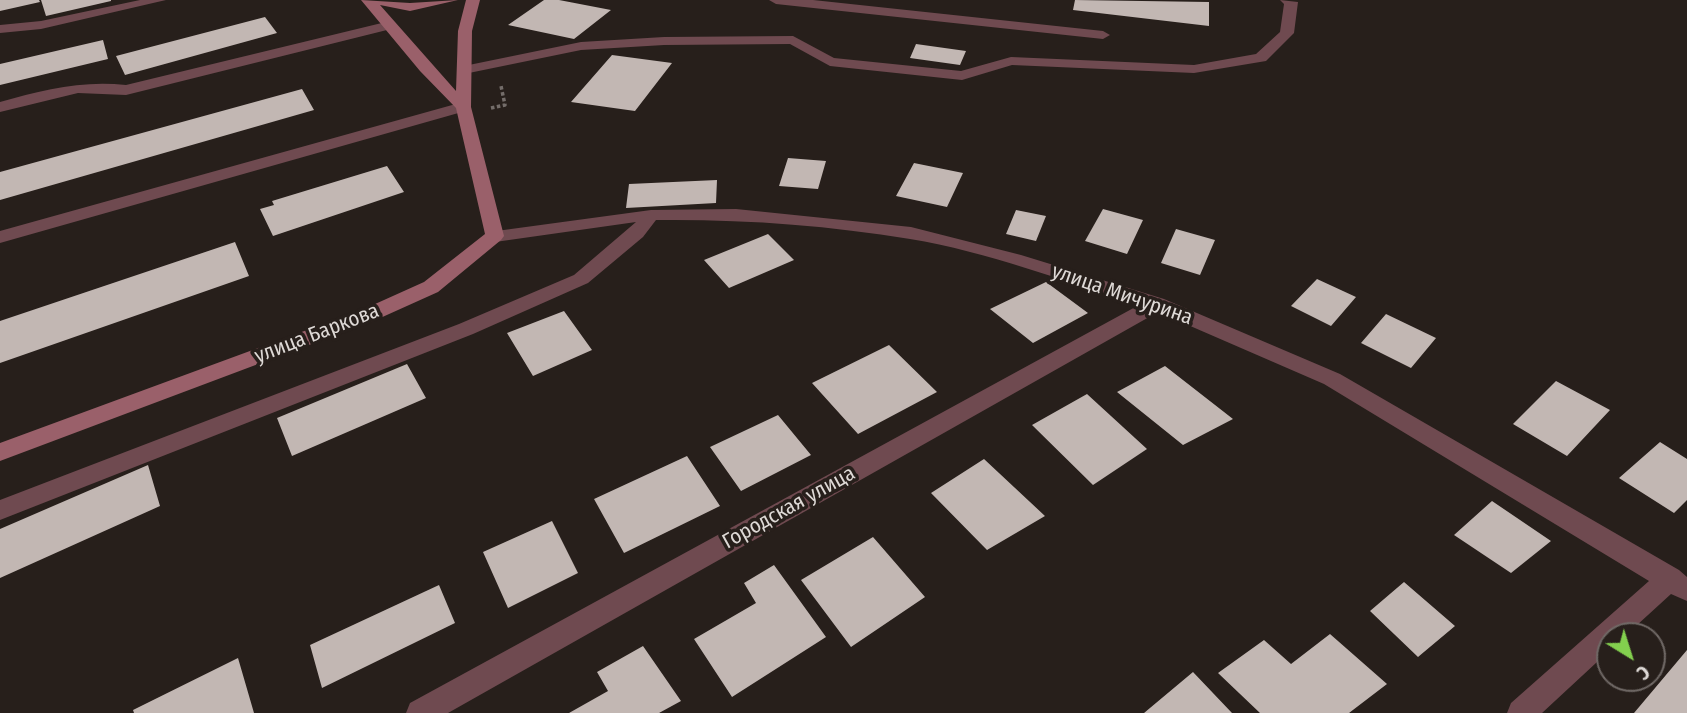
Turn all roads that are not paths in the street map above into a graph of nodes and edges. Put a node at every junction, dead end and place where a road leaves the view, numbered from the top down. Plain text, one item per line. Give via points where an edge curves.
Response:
1 (159, 0) edge
2 (370, 0) edge
3 (451, 0) edge
4 (473, 0) edge
5 (776, 0) edge
6 (1287, 0) edge
7 (838, 3) edge
8 (390, 25) junction
9 (0, 29) edge
10 (1103, 36) dead end
11 (464, 70) junction
12 (0, 107) edge
13 (463, 107) junction
14 (651, 215) junction
15 (495, 236) junction
16 (0, 237) edge
17 (1157, 304) junction
18 (0, 452) edge
19 (0, 510) edge
20 (1678, 584) edge
21 (420, 713) edge
22 (1521, 713) edge

1 - 9 street
2 - 3 main road via 410,7
2 - 8 main road
4 - 11 main road via 465,31
5 - 7 street
6 - 11 street via 1291,2 1287,33 1261,58 1194,69 1011,61 962,76 830,62 793,40 780,40 580,47
7 - 10 street
8 - 12 street via 126,90 98,85
8 - 13 main road
11 - 13 main road
13 - 15 main road
13 - 16 street
14 - 15 street, улица Мичурина
14 - 17 street, улица Мичурина via 736,214 911,233 1014,259
14 - 19 street via 637,233 581,279
15 - 18 main road, улица Баркова via 431,287 371,314
17 - 20 street, улица Мичурина via 1332,379
17 - 21 street, Городская улица
20 - 22 street

